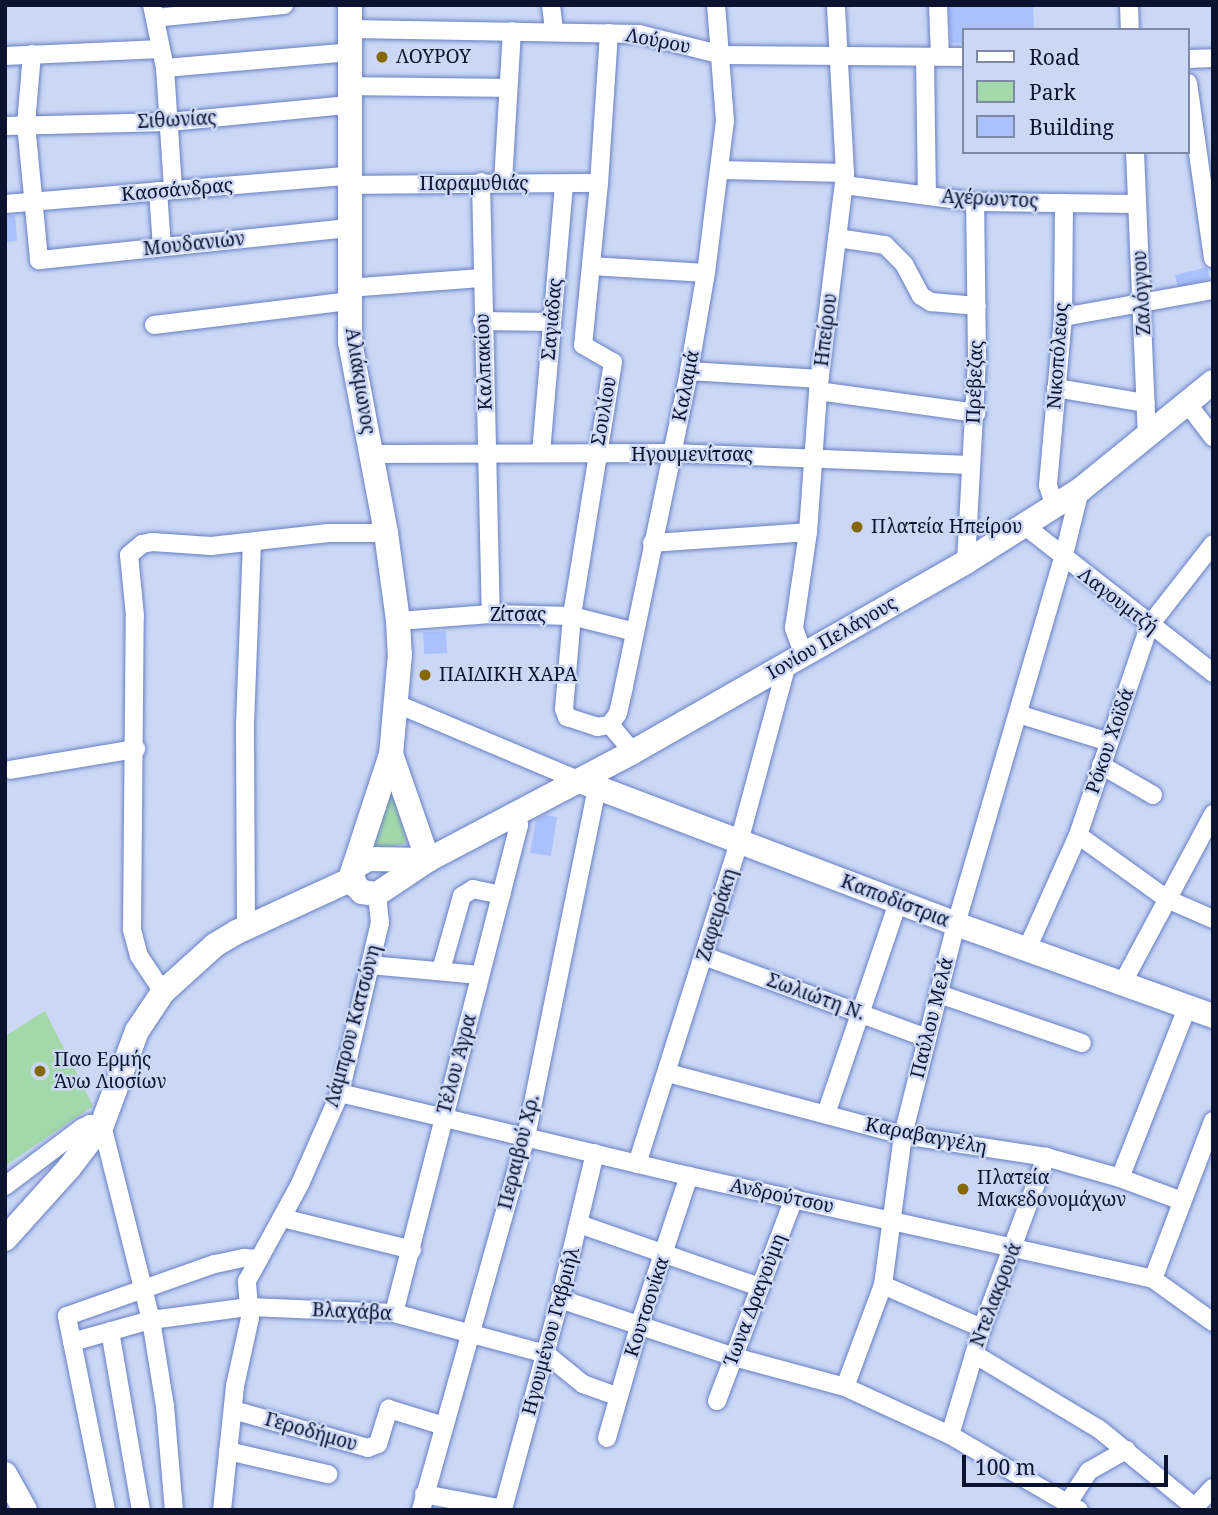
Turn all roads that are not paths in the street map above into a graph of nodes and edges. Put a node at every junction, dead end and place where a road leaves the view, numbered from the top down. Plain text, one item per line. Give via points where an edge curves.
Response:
1 (284, 5) edge
2 (551, 5) edge
3 (716, 5) edge
4 (836, 5) edge
5 (938, 5) edge
6 (1129, 5) edge
7 (153, 12) edge
8 (1130, 28) edge
9 (351, 29) edge
10 (512, 31) junction
11 (554, 31) junction
12 (609, 33) junction
13 (161, 49) junction
14 (32, 54) junction
15 (722, 55) junction
16 (840, 55) junction
17 (5, 56) edge
18 (933, 57) junction
19 (962, 57) edge
20 (1213, 58) edge
21 (1190, 59) edge
22 (165, 68) junction
23 (507, 88) junction
24 (349, 96) junction
25 (1190, 97) edge
26 (170, 122) junction
27 (26, 124) junction
28 (5, 126) edge
29 (1135, 154) edge
30 (721, 170) junction
31 (844, 179) junction
32 (348, 181) junction
33 (481, 182) junction
34 (503, 182) junction
35 (599, 183) junction
36 (564, 185) junction
37 (166, 191) junction
38 (927, 196) junction
39 (32, 201) junction
40 (975, 202) junction
41 (1064, 203) junction
42 (5, 204) edge
43 (1137, 204) junction
44 (349, 228) junction
45 (837, 237) junction
46 (162, 247) junction
47 (1213, 258) edge
48 (591, 266) junction
49 (706, 274) junction
50 (481, 278) junction
51 (1213, 290) edge
52 (349, 295) junction
53 (1144, 301) junction
54 (977, 306) junction
55 (1063, 317) junction
56 (482, 321) junction
57 (552, 322) junction
58 (154, 325) dead end
59 (689, 371) junction
60 (1213, 382) edge
61 (819, 385) junction
62 (1056, 388) junction
63 (1187, 402) junction
64 (1146, 403) junction
65 (976, 413) junction
66 (1147, 434) junction
67 (1213, 437) edge
68 (487, 452) junction
69 (541, 453) junction
70 (672, 453) junction
71 (372, 454) junction
72 (596, 455) junction
73 (815, 456) junction
74 (970, 465) junction
75 (1080, 489) junction
76 (1055, 507) junction
77 (1025, 526) junction
78 (808, 531) junction
79 (386, 533) junction
80 (252, 542) junction
81 (652, 543) junction
82 (1212, 548) edge
83 (1063, 559) junction
84 (966, 562) junction
85 (491, 614) junction
86 (572, 616) junction
87 (398, 621) junction
88 (1149, 626) junction
89 (635, 632) junction
90 (795, 659) junction
91 (1213, 673) edge
92 (397, 704) junction
93 (1018, 715) junction
94 (610, 725) junction
95 (1109, 742) junction
96 (136, 749) junction
97 (634, 751) junction
98 (391, 754) junction
99 (1101, 765) junction
100 (10, 770) dead end
101 (588, 785) junction
102 (1153, 794) dead end
103 (1213, 814) edge
104 (516, 815) junction
105 (1078, 835) junction
106 (739, 842) junction
107 (428, 860) junction
108 (353, 873) junction
109 (376, 894) junction
110 (501, 895) junction
111 (1167, 899) junction
112 (898, 902) junction
113 (1213, 919) edge
114 (956, 924) junction
115 (246, 927) junction
116 (1027, 949) junction
117 (704, 956) junction
118 (370, 965) junction
119 (441, 970) junction
120 (480, 975) junction
121 (1122, 984) junction
122 (163, 992) junction
123 (939, 995) junction
124 (1187, 1008) junction
125 (860, 1013) junction
126 (1213, 1016) edge
127 (927, 1038) junction
128 (1082, 1043) dead end
129 (668, 1073) junction
130 (340, 1093) junction
131 (826, 1114) junction
132 (443, 1117) junction
133 (1213, 1121) edge
134 (102, 1125) junction
135 (902, 1135) junction
136 (526, 1138) junction
137 (595, 1153) junction
138 (1046, 1157) junction
139 (637, 1164) junction
140 (689, 1176) junction
141 (1120, 1178) junction
142 (5, 1186) edge
143 (794, 1199) junction
144 (1182, 1201) junction
145 (282, 1218) junction
146 (892, 1220) junction
147 (579, 1223) junction
148 (5, 1239) edge
149 (1013, 1249) junction
150 (412, 1250) junction
151 (664, 1253) junction
152 (259, 1259) junction
153 (1153, 1279) junction
154 (883, 1284) junction
155 (760, 1287) junction
156 (144, 1290) junction
157 (560, 1299) junction
158 (248, 1307) junction
159 (394, 1313) junction
160 (151, 1320) junction
161 (1213, 1322) edge
162 (640, 1323) junction
163 (982, 1328) junction
164 (110, 1331) junction
165 (470, 1333) junction
166 (72, 1342) junction
167 (546, 1354) junction
168 (974, 1354) junction
169 (734, 1357) junction
170 (845, 1387) junction
171 (618, 1397) junction
172 (717, 1401) dead end
173 (233, 1410) junction
174 (444, 1426) junction
175 (950, 1435) junction
176 (607, 1438) dead end
177 (228, 1451) junction
178 (1126, 1451) junction
179 (5, 1474) edge
180 (328, 1474) dead end
181 (1213, 1488) edge
182 (423, 1502) edge
183 (484, 1507) edge
184 (1074, 1507) edge
185 (1197, 1508) edge
186 (503, 1509) edge
187 (25, 1510) edge
188 (106, 1510) edge
189 (141, 1510) edge
190 (174, 1510) edge
191 (222, 1510) edge

1 - 7 street
2 - 11 street
3 - 15 street, Καλαμά
4 - 16 street, Ηπείρου
5 - 18 street
6 - 8 street
7 - 13 street
9 - 10 street, Λούρου
9 - 22 street, Λούρου
9 - 24 street, Αλιάκμωνος
10 - 11 street, Λούρου
10 - 23 street
11 - 12 street, Λούρου
12 - 15 street, Λούρου via 639,34
12 - 35 street, Σουλίου
13 - 14 street
13 - 22 street
14 - 17 street
14 - 27 street
15 - 16 street, Λούρου
15 - 30 street, Καλαμά via 725,121
16 - 18 street, Λούρου
16 - 31 street, Ηπείρου
18 - 19 street, Λούρου
18 - 38 street
20 - 21 street
22 - 26 street
23 - 24 street, Σιθωνίας
23 - 34 street
24 - 26 street, Σιθωνίας
24 - 32 street, Αλιάκμωνος
25 - 47 street
26 - 27 street, Σιθωνίας
26 - 37 street
27 - 28 street, Σιθωνίας
27 - 39 street
29 - 43 street, Ζαλόγγου
30 - 31 street, Αχέρωντος
30 - 49 street, Καλαμά
31 - 38 street, Αχέρωντος
31 - 45 street, Ηπείρου
32 - 33 street, Παραμυθιάς
32 - 37 street, Κασσάνδρας
32 - 44 street, Αλιάκμωνος
33 - 34 street, Παραμυθιάς
33 - 50 street, Καλπακίου
34 - 36 street, Παραμυθιάς
35 - 36 street, Παραμυθιάς
35 - 48 street, Σουλίου
36 - 57 street, Σαγιάδας
37 - 39 street, Κασσάνδρας
37 - 46 street
38 - 40 street, Αχέρωντος
39 - 42 street, Κασσάνδρας
39 - 46 street, Μουδανιών via 39,260
40 - 41 street, Αχέρωντος
40 - 54 street, Πρέβεζας
41 - 43 street, Αχέρωντος
41 - 55 street, Νικοπόλεως
43 - 53 street, Ζαλόγγου
44 - 46 street, Μουδανιών
44 - 52 street, Αλιάκμωνος
45 - 54 street via 885,245 904,264 921,296 931,302
45 - 61 street, Ηπείρου
48 - 49 street
48 - 72 street, Σουλίου via 583,345 613,362
49 - 59 street, Καλαμά
50 - 52 street
50 - 56 street, Καλπακίου
51 - 53 street
52 - 58 street
52 - 71 street, Αλιάκμωνος via 350,342
53 - 55 street
53 - 64 street, Ζαλόγγου
54 - 65 street, Πρέβεζας
55 - 62 street, Νικοπόλεως
56 - 57 street
56 - 68 street, Καλπακίου
57 - 69 street, Σαγιάδας
59 - 61 street
59 - 70 street, Καλαμά
60 - 63 street, Ιονίου Πελάγους
61 - 65 street
61 - 73 street, Ηπείρου
62 - 64 street
62 - 76 street, Νικοπόλεως via 1048,485
63 - 66 street, Ιονίου Πελάγους
63 - 67 street
64 - 66 street, Ζαλόγγου
65 - 74 street, Πρέβεζας
66 - 75 street, Ιονίου Πελάγους
68 - 69 street, Ηγουμενίτσας
68 - 71 street, Ηγουμενίτσας
68 - 85 street, Καλπακίου
69 - 72 street, Ηγουμενίτσας
70 - 72 street, Ηγουμενίτσας
70 - 73 street, Ηγουμενίτσας
70 - 81 street, Καλαμά
71 - 79 street, Αλιάκμωνος
72 - 86 street, Σουλίου
73 - 74 street, Ηγουμενίτσας
73 - 78 street, Ηπείρου
74 - 84 street, Πρέβεζας
75 - 76 street, Ιονίου Πελάγους
75 - 83 street, Παύλου Μελά
76 - 77 street, Ιονίου Πελάγους
77 - 83 street, Λαγουμτζή
77 - 84 street, Ιονίου Πελάγους
78 - 81 street
78 - 90 street, Ηπείρου via 794,628
79 - 80 street via 328,533
79 - 87 street, Αλιάκμωνος
80 - 96 street via 211,546 152,542 129,555 135,616
80 - 115 street via 245,724
81 - 89 street, Καλαμά
82 - 88 street, Ρόκου Χοϊδά
83 - 88 street, Λαγουμτζή
83 - 93 street, Παύλου Μελά
84 - 90 street, Ιονίου Πελάγους
85 - 86 street, Ζίτσας
85 - 87 street, Ζίτσας
86 - 89 street, Ζίτσας
86 - 94 street, Σουλίου via 564,709 567,717 597,727
87 - 92 street, Αλιάκμωνος
88 - 91 street, Λαγουμτζή
88 - 95 street, Ρόκου Χοϊδά
89 - 94 street, Καλαμά via 618,713
90 - 97 street, Ιονίου Πελάγους
90 - 106 street, Ζαφειράκη
92 - 98 street, Αλιάκμωνος
92 - 101 street
93 - 95 street
93 - 114 street, Παύλου Μελά
94 - 97 street
95 - 99 street, Ρόκου Χοϊδά
96 - 100 street
96 - 122 street via 132,929 139,956
97 - 101 street, Ιονίου Πελάγους
98 - 107 street, Αλιάκμωνος
98 - 108 street, Αλιάκμωνος
99 - 102 street
99 - 105 street, Ρόκου Χοϊδά
101 - 104 street, Ιονίου Πελάγους
101 - 106 street, Καποδίστρια
101 - 136 street, Περαιβού Χρ.
103 - 111 street
104 - 107 street, Ιονίου Πελάγους
104 - 110 street, Τέλου Άγρα via 519,825
105 - 111 street
105 - 116 street, Ρόκου Χοϊδά
106 - 112 street, Καποδίστρια
106 - 117 street, Ζαφειράκη
107 - 108 street via 369,859
107 - 109 street, Ιονίου Πελάγους
108 - 109 street via 362,892
108 - 115 street
109 - 118 street, Λάμπρου Κατσώνη via 380,923
110 - 119 street via 473,889 462,897
110 - 120 street, Τέλου Άγρα
111 - 113 street
111 - 121 street
112 - 114 street, Καποδίστρια
112 - 125 street
114 - 116 street, Καποδίστρια
114 - 123 street, Παύλου Μελά
115 - 122 street via 215,945
116 - 121 street, Καποδίστρια
117 - 125 street, Σωλιώτη Ν.
117 - 129 street, Ζαφειράκη
118 - 119 street
118 - 130 street, Λάμπρου Κατσώνη
119 - 120 street
120 - 132 street, Τέλου Άγρα
121 - 124 street, Καποδίστρια
122 - 134 street via 137,1031
123 - 127 street, Παύλου Μελά
123 - 128 street
124 - 126 street, Καποδίστρια
124 - 141 street
125 - 127 street, Σωλιώτη Ν.
125 - 131 street
127 - 135 street, Παύλου Μελά
129 - 131 street, Καραβαγγέλη
129 - 139 street, Ζαφειράκη
130 - 132 street, Ανδρούτσου
130 - 145 street, Λάμπρου Κατσώνη
131 - 135 street, Καραβαγγέλη
132 - 136 street, Ανδρούτσου
132 - 150 street, Τέλου Άγρα
133 - 144 street
134 - 142 street via 82,1129
134 - 148 street
134 - 156 street
135 - 138 street, Καραβαγγέλη
135 - 146 street, Παύλου Μελά
136 - 137 street, Ανδρούτσου
136 - 165 street, Περαιβού Χρ.
137 - 139 street, Ανδρούτσου
137 - 147 street, Ηγουμένου Γαβριήλ
138 - 141 street, Καραβαγγέλη
138 - 149 street, Ντελακρουά
139 - 140 street, Ανδρούτσου
140 - 143 street, Ανδρούτσου
140 - 151 street, Κουτσονίκα
141 - 144 street, Καραβαγγέλη
143 - 146 street, Ανδρούτσου
143 - 155 street, Ίωνα Δραγούμη
144 - 153 street
145 - 150 street
145 - 152 street, Λάμπρου Κατσώνη
146 - 149 street, Ανδρούτσου
146 - 154 street, Παύλου Μελά
147 - 151 street
147 - 157 street, Ηγουμένου Γαβριήλ
149 - 153 street, Ανδρούτσου
149 - 163 street, Ντελακρουά
150 - 159 street, Τέλου Άγρα
151 - 155 street
151 - 162 street, Κουτσονίκα
152 - 156 street via 215,1264
152 - 158 street, Λάμπρου Κατσώνη via 247,1282
153 - 161 street, Ανδρούτσου
154 - 163 street
154 - 170 street, Παύλου Μελά
155 - 169 street, Ίωνα Δραγούμη
156 - 160 street
156 - 166 street via 72,1312 67,1316
157 - 162 street
157 - 167 street, Ηγουμένου Γαβριήλ
158 - 159 street, Βλαχάβα
158 - 160 street, Βλαχάβα
158 - 173 street, Λάμπρου Κατσώνη via 249,1327
159 - 165 street, Βλαχάβα
160 - 164 street, Βλαχάβα
160 - 190 street via 165,1406
162 - 169 street
162 - 171 street, Κουτσονίκα
163 - 168 street, Ντελακρουά
164 - 166 street, Βλαχάβα
164 - 189 street
165 - 167 street, Βλαχάβα
165 - 174 street, Περαιβού Χρ.
166 - 188 street
167 - 171 street, Βλαχάβα via 583,1384
167 - 186 street, Ηγουμένου Γαβριήλ
168 - 175 street, Ντελακρουά
168 - 178 street via 1099,1429
169 - 170 street
169 - 172 street, Ίωνα Δραγούμη
170 - 175 street
171 - 176 street, Κουτσονίκα
173 - 174 street, Γεροδήμου via 368,1448 378,1444 389,1409
173 - 177 street, Λάμπρου Κατσώνη
174 - 182 street, Περαιβού Χρ.
175 - 184 street
177 - 180 street
177 - 191 street, Λάμπρου Κατσώνη
178 - 184 street via 1089,1471
178 - 185 street
179 - 187 street
181 - 185 street
182 - 183 street
183 - 186 street

